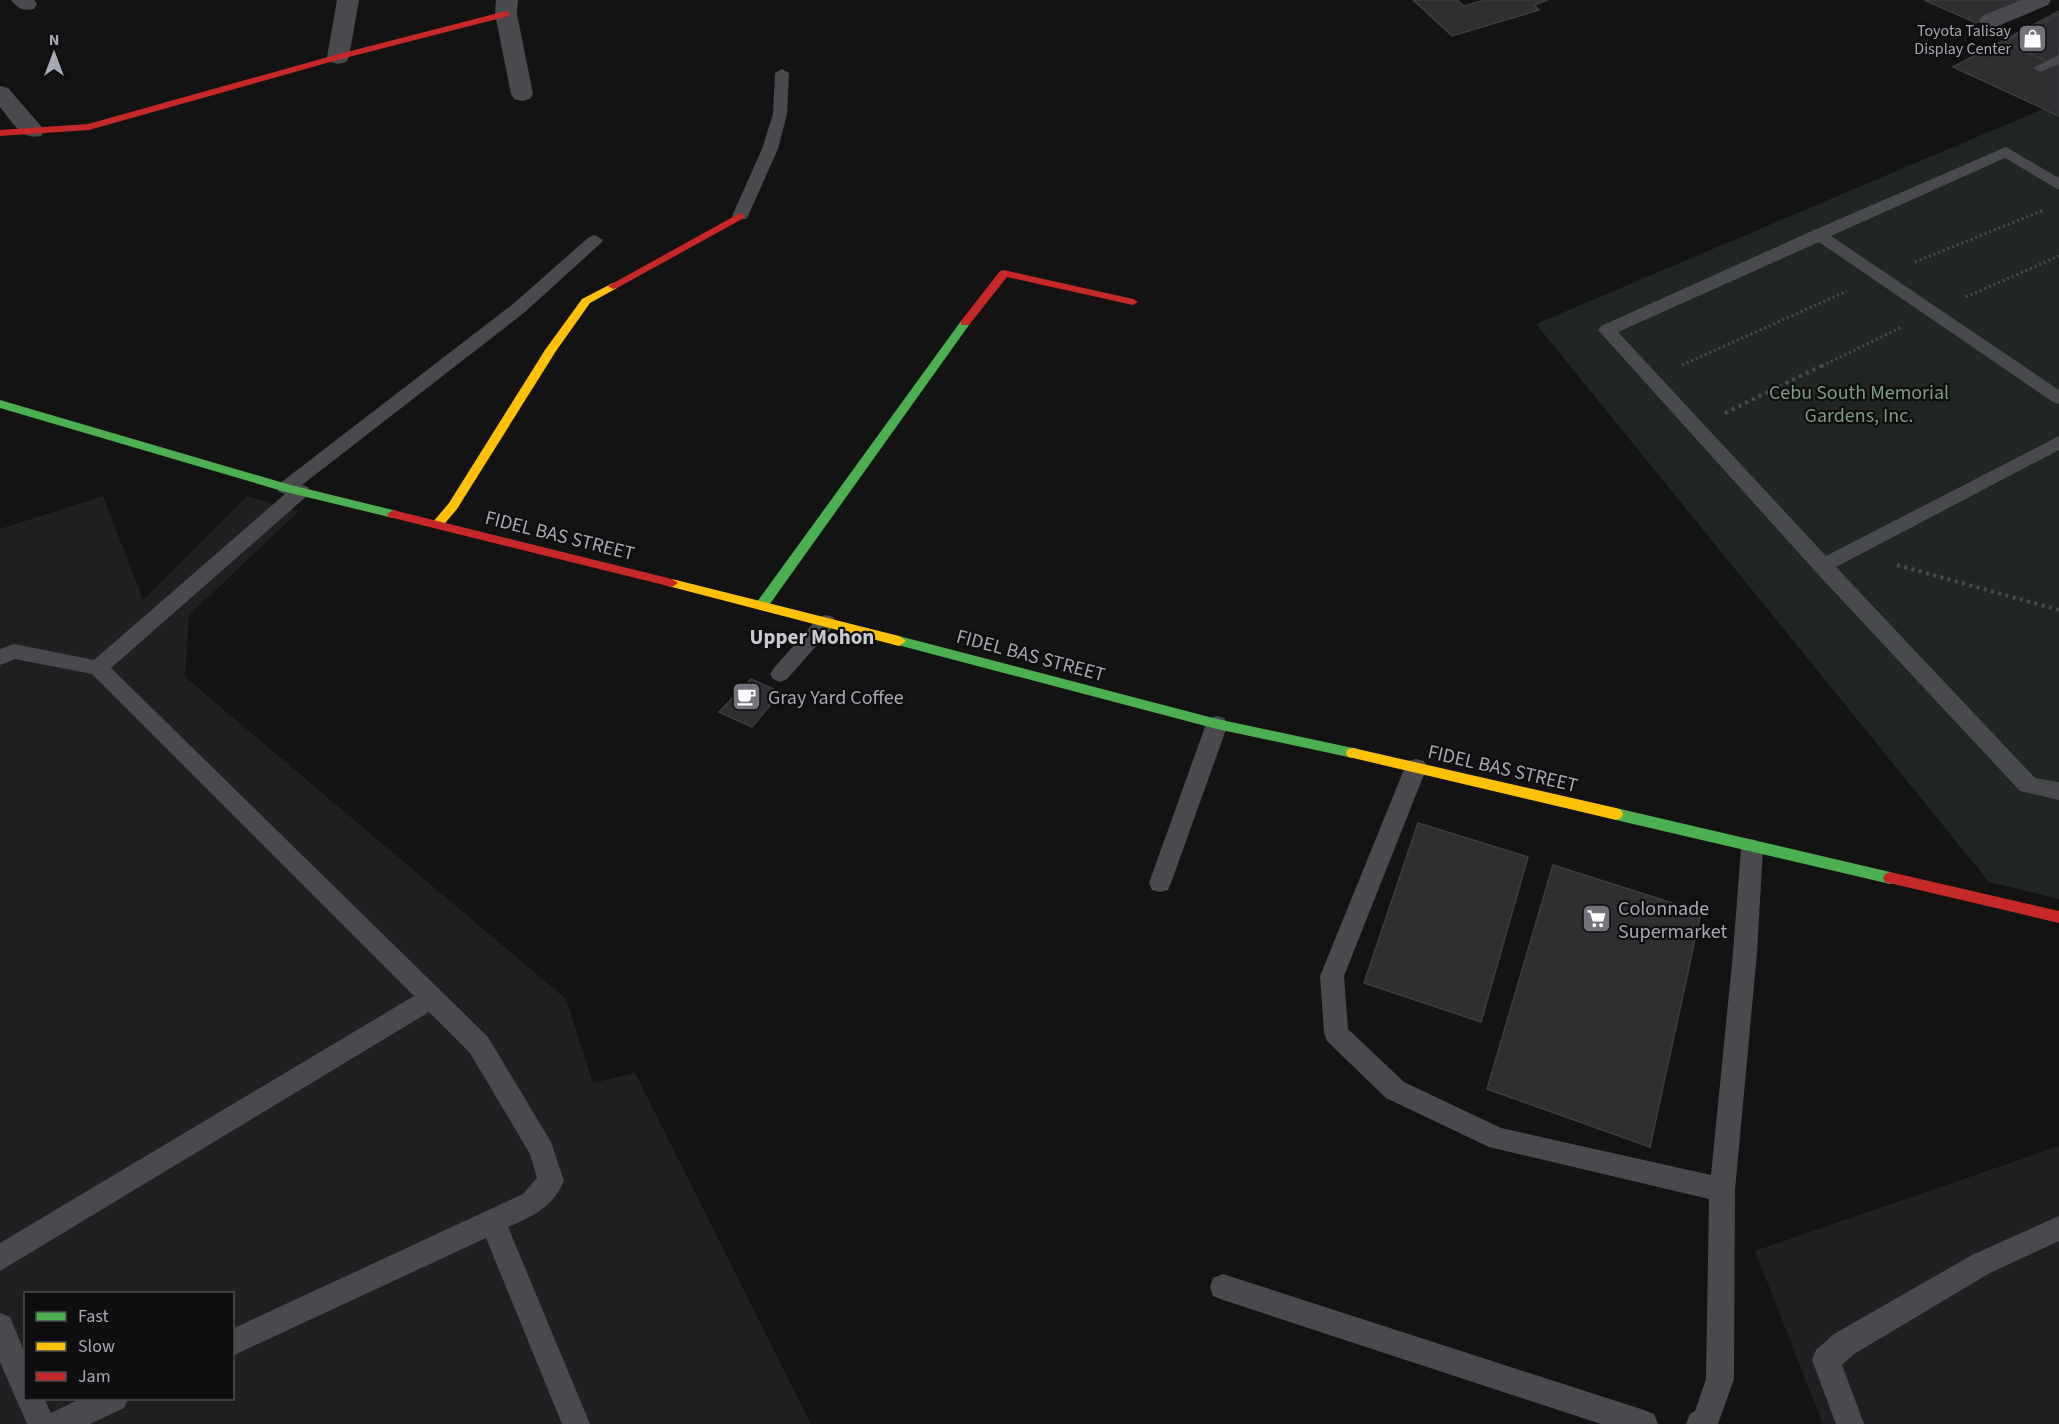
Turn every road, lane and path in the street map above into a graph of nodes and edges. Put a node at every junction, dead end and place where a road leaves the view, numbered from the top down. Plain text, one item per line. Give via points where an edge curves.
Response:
1 (348, 0) edge
2 (2040, 0) edge
3 (507, 7) edge
4 (1990, 21) dead end
5 (338, 57) junction
6 (2059, 59) edge
7 (2040, 68) dead end
8 (782, 73) dead end
9 (0, 93) edge
10 (522, 94) dead end
11 (33, 131) junction
12 (0, 133) edge
13 (2059, 185) edge
14 (740, 216) joint
15 (1818, 234) junction
16 (595, 240) dead end
17 (2059, 256) edge
18 (1133, 302) dead end
19 (1933, 312) junction
20 (2059, 398) edge
21 (0, 404) edge
22 (1695, 428) junction
23 (2059, 442) edge
24 (293, 489) junction
25 (437, 525) junction
26 (1853, 552) junction
27 (1822, 566) junction
28 (762, 605) junction
29 (2059, 610) edge
30 (826, 622) junction
31 (0, 657) edge
32 (98, 668) junction
33 (780, 674) dead end
34 (1218, 724) junction
35 (1416, 767) junction
36 (2059, 791) edge
37 (1752, 848) junction
38 (1160, 883) dead end
39 (2059, 917) edge
40 (431, 998) junction
41 (1722, 1190) junction
42 (492, 1222) junction
43 (2059, 1228) edge
44 (0, 1258) edge
45 (1223, 1287) dead end
46 (0, 1326) edge
47 (234, 1342) edge
48 (24, 1388) edge
49 (29, 1400) edge
50 (110, 1400) edge
51 (42, 1424) edge
52 (59, 1424) edge
53 (576, 1424) edge
54 (1644, 1424) edge
55 (1700, 1424) edge
56 (1850, 1424) edge

1 - 5 street
2 - 4 street
3 - 5 street
3 - 10 street
5 - 11 street via 89,127
6 - 7 lane
8 - 14 lane via 780,114 770,149
9 - 11 street
11 - 12 street
13 - 15 lane via 2006,152
14 - 25 street via 586,301
15 - 19 lane
15 - 22 lane via 1607,330
16 - 24 lane via 519,308
17 - 19 path
18 - 28 street via 1004,273
19 - 20 lane
19 - 22 path
21 - 24 street, FIDEL BAS STREET
22 - 27 lane
23 - 26 lane
24 - 25 street, FIDEL BAS STREET
24 - 32 lane via 168,608
25 - 28 street, FIDEL BAS STREET
26 - 27 lane
26 - 29 path
27 - 36 lane via 2028,785
28 - 30 street, FIDEL BAS STREET
30 - 33 lane
30 - 34 street, FIDEL BAS STREET
31 - 32 lane via 14,651
32 - 40 lane
34 - 35 street, FIDEL BAS STREET
34 - 38 lane
35 - 37 street, FIDEL BAS STREET
35 - 41 lane via 1332,976 1336,1033 1395,1090 1498,1139
37 - 39 street, FIDEL BAS STREET
37 - 41 lane via 1746,953
40 - 42 lane via 479,1045 542,1150 551,1181 532,1203
40 - 44 lane
41 - 55 lane via 1720,1379 1706,1420
42 - 47 lane
42 - 53 lane
43 - 56 lane via 1981,1264 1844,1344 1826,1360
45 - 54 lane
46 - 48 lane
49 - 51 lane
50 - 52 lane

